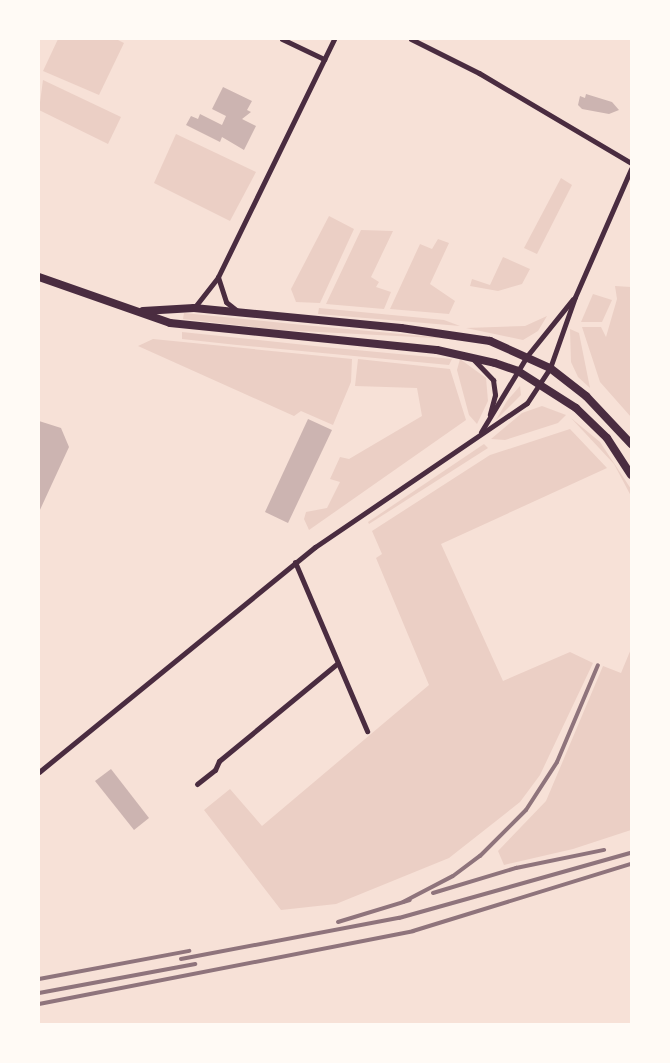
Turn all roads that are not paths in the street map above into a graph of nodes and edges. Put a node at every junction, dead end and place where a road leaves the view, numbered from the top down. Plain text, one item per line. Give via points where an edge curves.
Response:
1 (282, 39) edge
2 (334, 39) edge
3 (411, 39) edge
4 (324, 59) junction
5 (631, 163) edge
6 (631, 169) edge
7 (39, 277) edge
8 (218, 277) junction
9 (575, 297) junction
10 (194, 308) junction
11 (142, 311) junction
12 (240, 313) junction
13 (468, 355) junction
14 (527, 356) junction
15 (550, 368) junction
16 (518, 371) junction
17 (541, 384) junction
18 (489, 419) junction
19 (480, 433) junction
20 (631, 444) edge
21 (631, 475) edge
22 (295, 562) junction
23 (338, 663) junction
24 (367, 731) dead end
25 (39, 772) edge
26 (197, 784) dead end

1 - 4 street
2 - 4 street
3 - 5 street via 480,73
4 - 8 street
6 - 9 street
7 - 11 main road
8 - 10 street
8 - 12 street via 226,302
9 - 14 street
9 - 15 street
10 - 11 main road
10 - 12 main road
11 - 13 main road via 188,326
12 - 14 main road via 460,335 490,341
13 - 16 main road
13 - 18 street via 493,380 495,395
14 - 15 main road
14 - 16 street
15 - 17 street
15 - 20 main road via 586,396
16 - 17 main road
16 - 18 street
17 - 19 street via 526,403 500,424
17 - 21 main road via 576,408 607,438
18 - 19 street
19 - 22 street
22 - 23 street
22 - 25 street
23 - 24 street
23 - 26 street via 219,761 215,770

